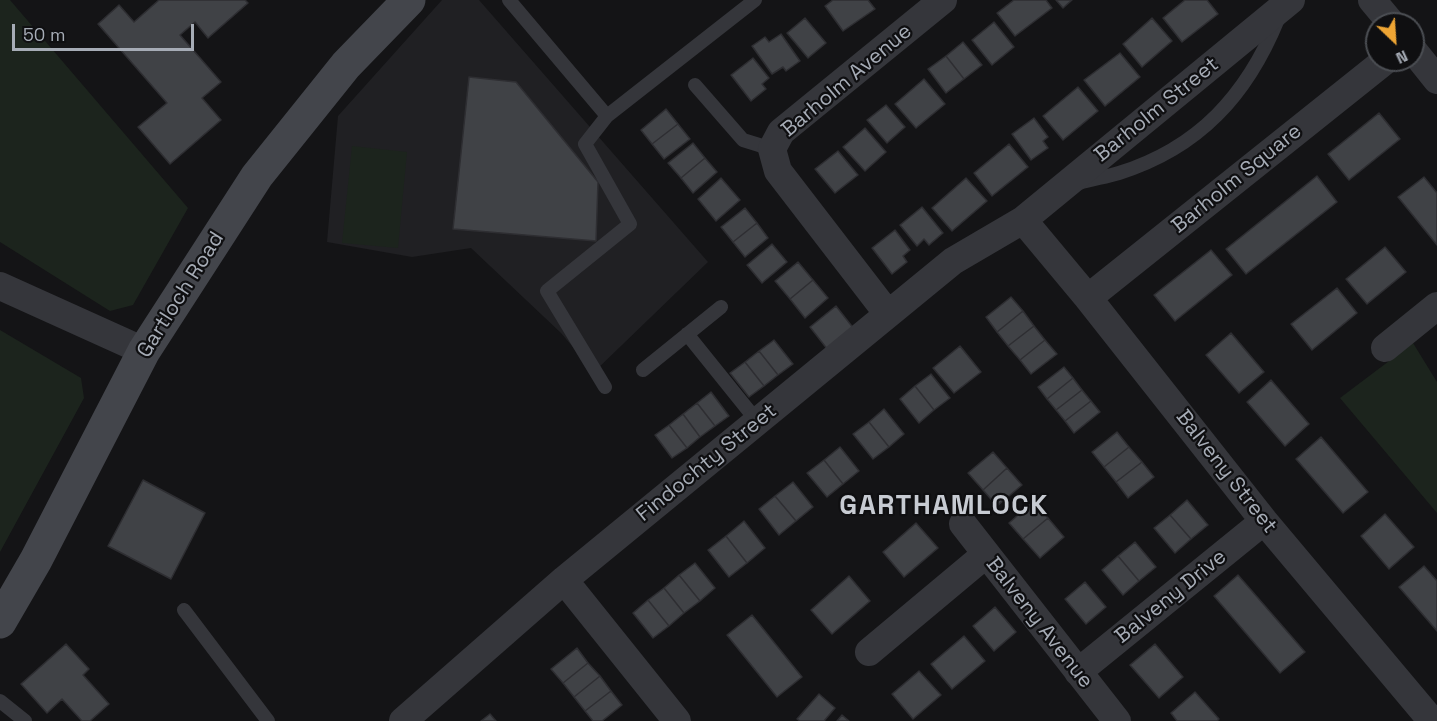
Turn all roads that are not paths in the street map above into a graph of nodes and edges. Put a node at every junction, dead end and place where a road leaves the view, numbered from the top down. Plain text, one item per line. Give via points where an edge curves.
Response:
1 (409, 0) edge
2 (508, 0) edge
3 (755, 0) edge
4 (943, 0) edge
5 (1372, 0) edge
6 (1287, 3) edge
7 (1382, 12) edge
8 (1425, 65) edge
9 (1371, 72) edge
10 (1437, 80) edge
11 (695, 85) dead end
12 (607, 117) junction
13 (772, 149) junction
14 (1060, 189) junction
15 (1023, 220) junction
16 (0, 286) edge
17 (1088, 298) junction
18 (721, 307) dead end
19 (888, 314) junction
20 (1433, 318) edge
21 (687, 334) junction
22 (1385, 348) dead end
23 (144, 351) junction
24 (643, 370) dead end
25 (605, 387) dead end
26 (757, 421) junction
27 (1264, 521) junction
28 (963, 524) dead end
29 (985, 555) junction
30 (564, 580) junction
31 (184, 610) dead end
32 (0, 622) edge
33 (869, 652) dead end
34 (1078, 672) junction
35 (0, 701) edge
36 (25, 721) edge
37 (268, 721) edge
38 (403, 721) edge
39 (677, 721) edge
40 (1117, 721) edge
41 (1432, 721) edge

1 - 23 main road, Gartloch Road via 346,65 256,176
2 - 12 lane
3 - 12 lane
4 - 13 street, Barholm Avenue via 781,132
5 - 7 street
6 - 14 street, Barholm Street
6 - 14 lane via 1246,82 1204,128 1149,162
8 - 10 street
9 - 17 street, Barholm Square
11 - 13 lane via 743,140
12 - 25 lane via 585,144 630,224 547,291
13 - 19 street, Barholm Avenue via 777,171
14 - 15 street, Barholm Street
15 - 17 street, Balveny Street
15 - 19 street, Findochty Street via 953,261
16 - 23 street
17 - 27 street, Balveny Street
18 - 21 lane
19 - 26 street, Findochty Street
20 - 22 street
21 - 24 lane
21 - 26 lane
23 - 32 main road, Gartloch Road
26 - 30 street, Findochty Street
27 - 34 street, Balveny Drive
27 - 41 street, Balveny Street
28 - 29 street, Balveny Avenue
29 - 33 street
29 - 34 street, Balveny Avenue
30 - 38 street, Findochty Street
30 - 39 street
31 - 37 lane
34 - 40 street, Balveny Avenue
35 - 36 lane

